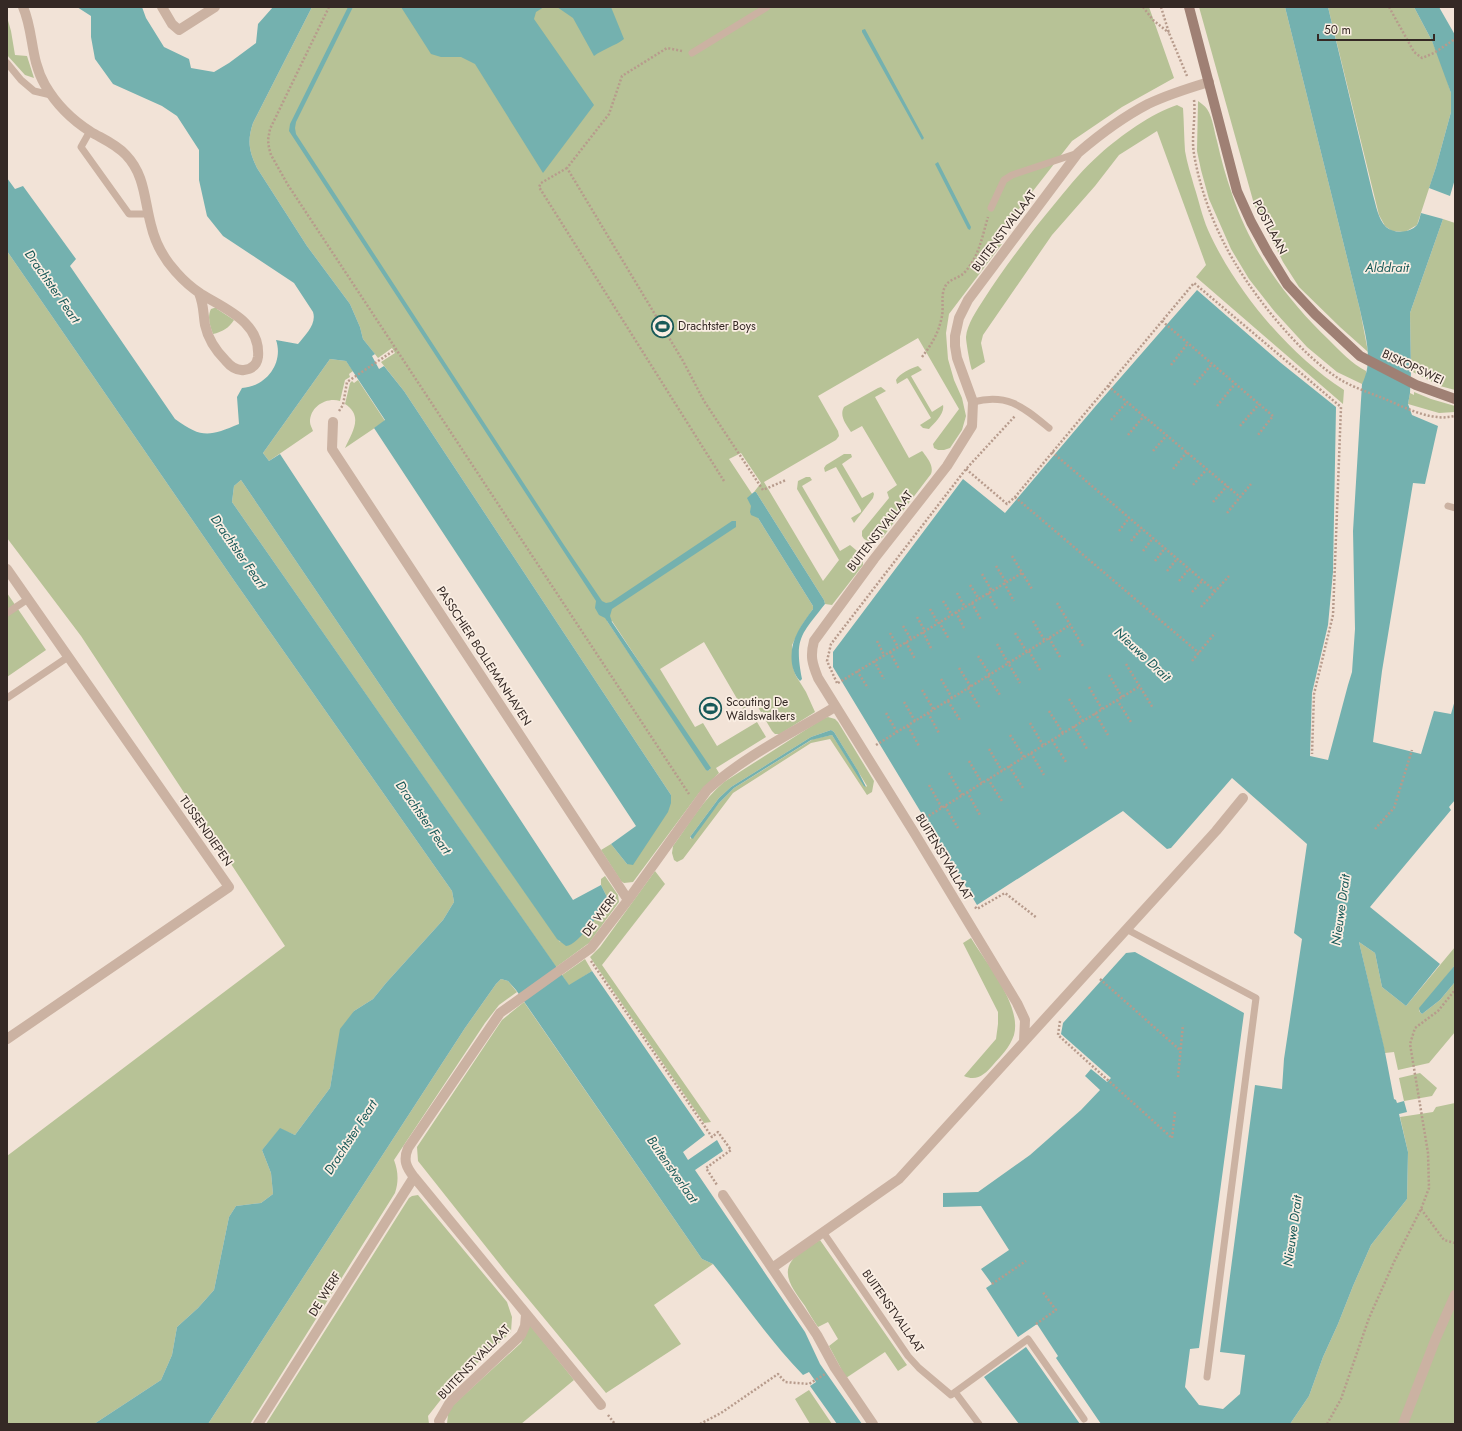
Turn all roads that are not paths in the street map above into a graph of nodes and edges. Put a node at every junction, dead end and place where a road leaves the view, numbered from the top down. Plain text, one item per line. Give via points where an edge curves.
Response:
1 (23, 7) edge
2 (162, 7) edge
3 (215, 7) edge
4 (767, 7) edge
5 (1189, 7) edge
6 (692, 53) road end
7 (7, 62) edge
8 (1209, 82) junction
9 (51, 94) junction
10 (90, 131) junction
11 (1078, 153) junction
12 (991, 208) road end
13 (148, 214) junction
14 (199, 293) junction
15 (1360, 356) joint
16 (1455, 399) edge
17 (973, 402) junction
18 (333, 422) road end
19 (1049, 428) dead end
20 (7, 569) edge
21 (28, 599) junction
22 (7, 613) edge
23 (68, 657) junction
24 (7, 698) edge
25 (835, 706) junction
26 (1243, 798) dead end
27 (628, 900) junction
28 (1126, 930) junction
29 (7, 1039) edge
30 (1024, 1041) junction
31 (414, 1177) junction
32 (723, 1195) road end
33 (823, 1232) junction
34 (772, 1268) junction
35 (1455, 1295) edge
36 (526, 1315) junction
37 (1207, 1377) dead end
38 (955, 1392) junction
39 (601, 1405) dead end
40 (1084, 1419) dead end
41 (258, 1424) edge
42 (440, 1424) edge
43 (873, 1424) edge
44 (978, 1424) edge
45 (1403, 1424) edge

1 - 9 street via 36,65
2 - 3 street via 172,24 179,30
4 - 6 lane
5 - 8 street, POSTLAAN
7 - 9 lane via 21,80 34,91
8 - 11 street, BUITENSTVALLAAT via 1148,104 1098,136
8 - 15 street, POSTLAAN via 1237,191 1254,228 1287,284
9 - 10 street via 71,118
10 - 13 street via 118,147 134,164 143,184
10 - 13 lane via 82,147 129,214
11 - 12 lane via 1012,174 1004,180
11 - 17 street, BUITENSTVALLAAT via 968,300 959,318 955,336 957,358
13 - 14 street via 155,238 166,260
14 - 14 street via 208,336 218,353 238,370 253,367 257,361 257,347 247,325 228,308
15 - 16 street, BISKOPSWEI via 1416,385
17 - 19 lane via 1000,398 1023,407
17 - 25 street, BUITENSTVALLAAT via 972,426 947,466 814,641 811,652 812,664
18 - 27 street, PASSCHIER BOLLEMANHAVEN via 332,449
20 - 21 street, TUSSENDIEPEN
21 - 22 lane
21 - 23 street, TUSSENDIEPEN
23 - 24 lane
23 - 29 street, TUSSENDIEPEN via 229,887
25 - 27 street, DE WERF via 721,777 707,790
25 - 30 street, BUITENSTVALLAAT via 1017,1003 1025,1020
26 - 28 street
27 - 31 street, DE WERF via 591,948 500,1013 492,1023 408,1148 404,1160
28 - 30 street
28 - 37 lane via 1256,998
30 - 33 street via 899,1179
31 - 36 street, DE WERF
31 - 41 street, DE WERF
32 - 34 street
33 - 34 street
33 - 38 lane, BUITENSTVALLAAT via 908,1356 951,1396
34 - 43 street via 818,1335 835,1368
35 - 45 street
36 - 39 street
36 - 42 street, BUITENSTVALLAAT via 521,1335 450,1402 439,1421
38 - 40 lane via 1028,1339
38 - 44 lane

